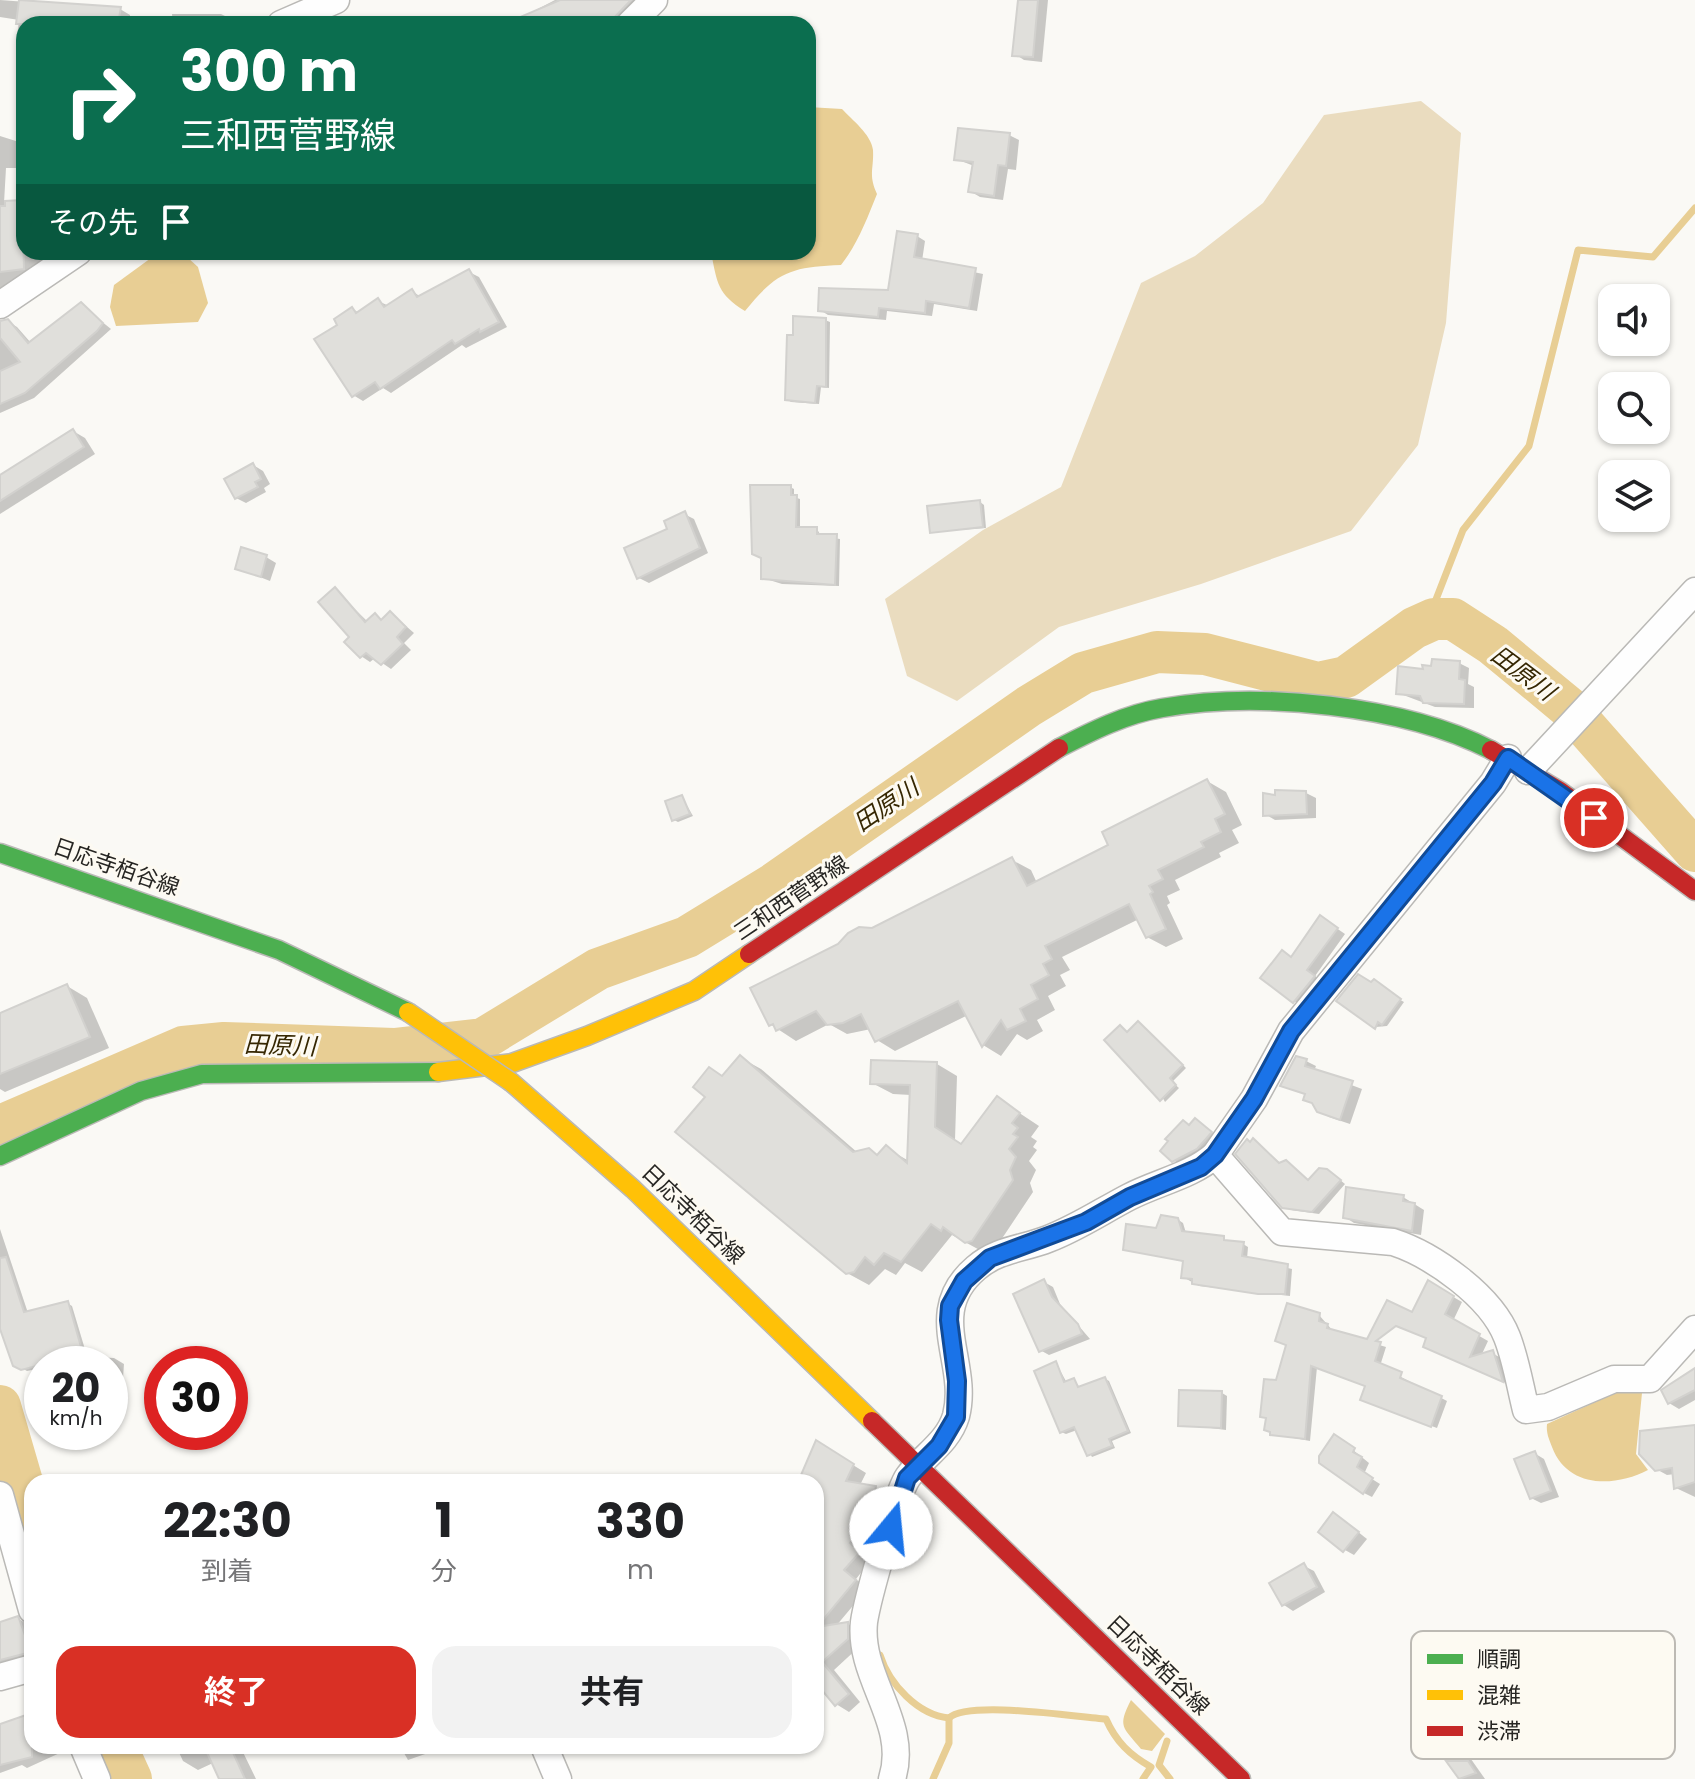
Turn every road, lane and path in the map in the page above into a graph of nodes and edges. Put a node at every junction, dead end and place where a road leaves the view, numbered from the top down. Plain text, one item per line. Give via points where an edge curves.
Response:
1 (336, 0) edge
2 (654, 0) edge
3 (299, 16) edge
4 (638, 16) edge
5 (66, 260) edge
6 (0, 305) edge
7 (1695, 591) edge
8 (1518, 765) junction
9 (0, 853) edge
10 (1695, 891) edge
11 (1215, 1155) junction
12 (0, 1156) edge
13 (1695, 1329) edge
14 (918, 1466) junction
15 (0, 1495) edge
16 (24, 1581) edge
17 (24, 1670) edge
18 (0, 1677) edge
19 (86, 1754) edge
20 (547, 1754) edge
21 (97, 1779) edge
22 (558, 1779) edge
23 (892, 1779) edge
24 (1241, 1779) edge

1 - 3 street
2 - 4 street
5 - 6 street
7 - 8 street via 1579,717
8 - 10 main road, 三和西菅野線
8 - 11 street via 1493,783 1291,1031
8 - 12 main road, 三和西菅野線 via 1444,730 1382,717 1235,704 1163,708 1100,726 1049,753 694,991 587,1036 512,1063 422,1074 202,1074 141,1091
9 - 14 main road, 日応寺栢谷線, bridge via 279,950 408,1012 511,1082 633,1189
11 - 13 street via 1282,1232 1393,1242 1464,1282 1506,1334 1526,1410 1548,1407 1614,1379 1650,1379
11 - 14 street via 1201,1167 1086,1222 1008,1249 974,1270 950,1306 956,1417 939,1446
14 - 23 street via 900,1497 865,1620 867,1664 895,1730
14 - 24 main road, 日応寺栢谷線
15 - 16 street
17 - 18 street
19 - 21 street
20 - 22 street

